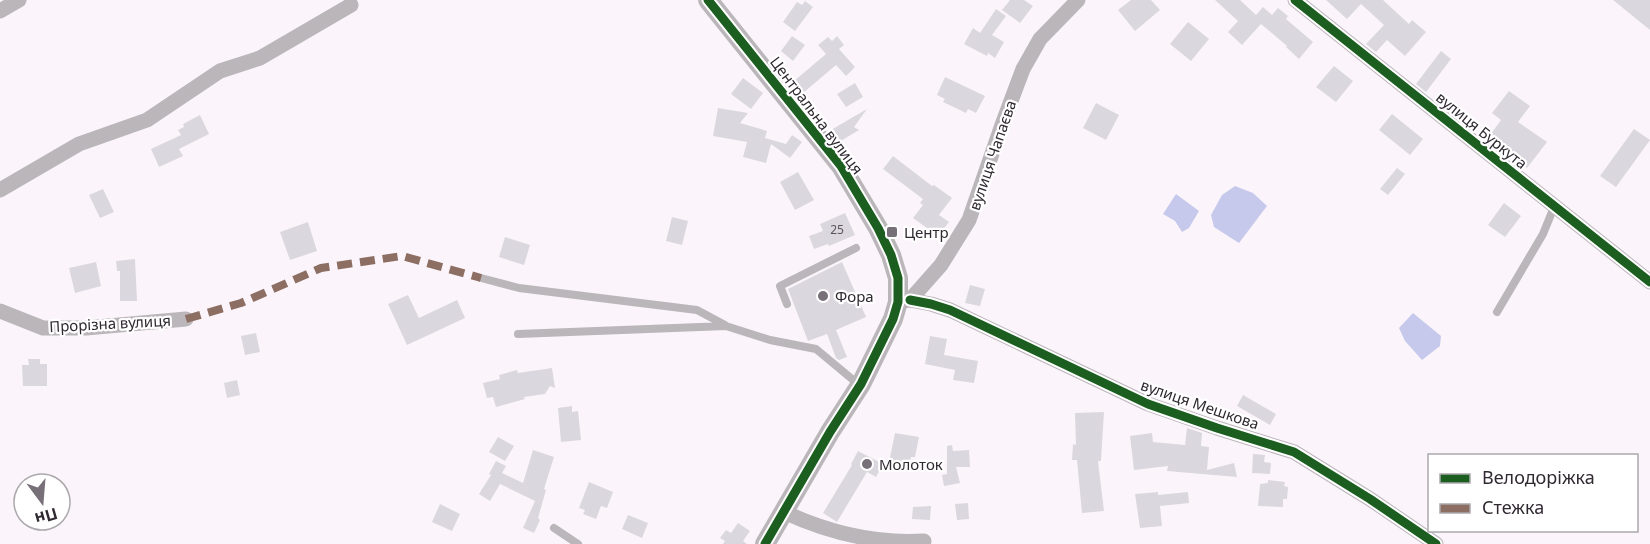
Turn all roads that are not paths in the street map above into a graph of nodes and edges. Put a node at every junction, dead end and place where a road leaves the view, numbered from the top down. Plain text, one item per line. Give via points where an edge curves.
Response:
1 (19, 0) edge
2 (708, 0) edge
3 (1078, 0) edge
4 (1295, 0) edge
5 (351, 5) dead end
6 (0, 11) edge
7 (0, 190) edge
8 (1554, 207) junction
9 (856, 248) dead end
10 (481, 278) dead end
11 (1650, 282) edge
12 (904, 301) junction
13 (788, 304) dead end
14 (0, 311) edge
15 (1497, 312) dead end
16 (186, 319) dead end
17 (726, 326) junction
18 (518, 334) dead end
19 (861, 384) junction
20 (784, 512) junction
21 (554, 528) dead end
22 (924, 541) dead end
23 (578, 544) edge
24 (765, 544) edge
25 (1436, 544) edge

1 - 6 street
2 - 12 street, Центральна вулиця via 841,166 891,255
3 - 12 street, вулиця Чапаєва via 1040,39 1023,69 969,220 941,265
4 - 8 street, вулиця Буркута
5 - 7 street via 260,58 220,70 147,120 79,144
8 - 11 street, вулиця Буркута
8 - 15 lane via 1543,234
9 - 13 lane via 780,286
10 - 17 lane via 519,288 697,310
12 - 19 street, Центральна вулиця
12 - 25 street, вулиця Мешкова via 950,310 1148,404 1294,452
14 - 16 street, Прорізна вулиця via 43,327 97,327
17 - 18 lane
17 - 19 lane via 816,349
19 - 20 street, Центральна вулиця
20 - 22 street via 845,535 879,541
20 - 24 street, Центральна вулиця
21 - 23 lane

